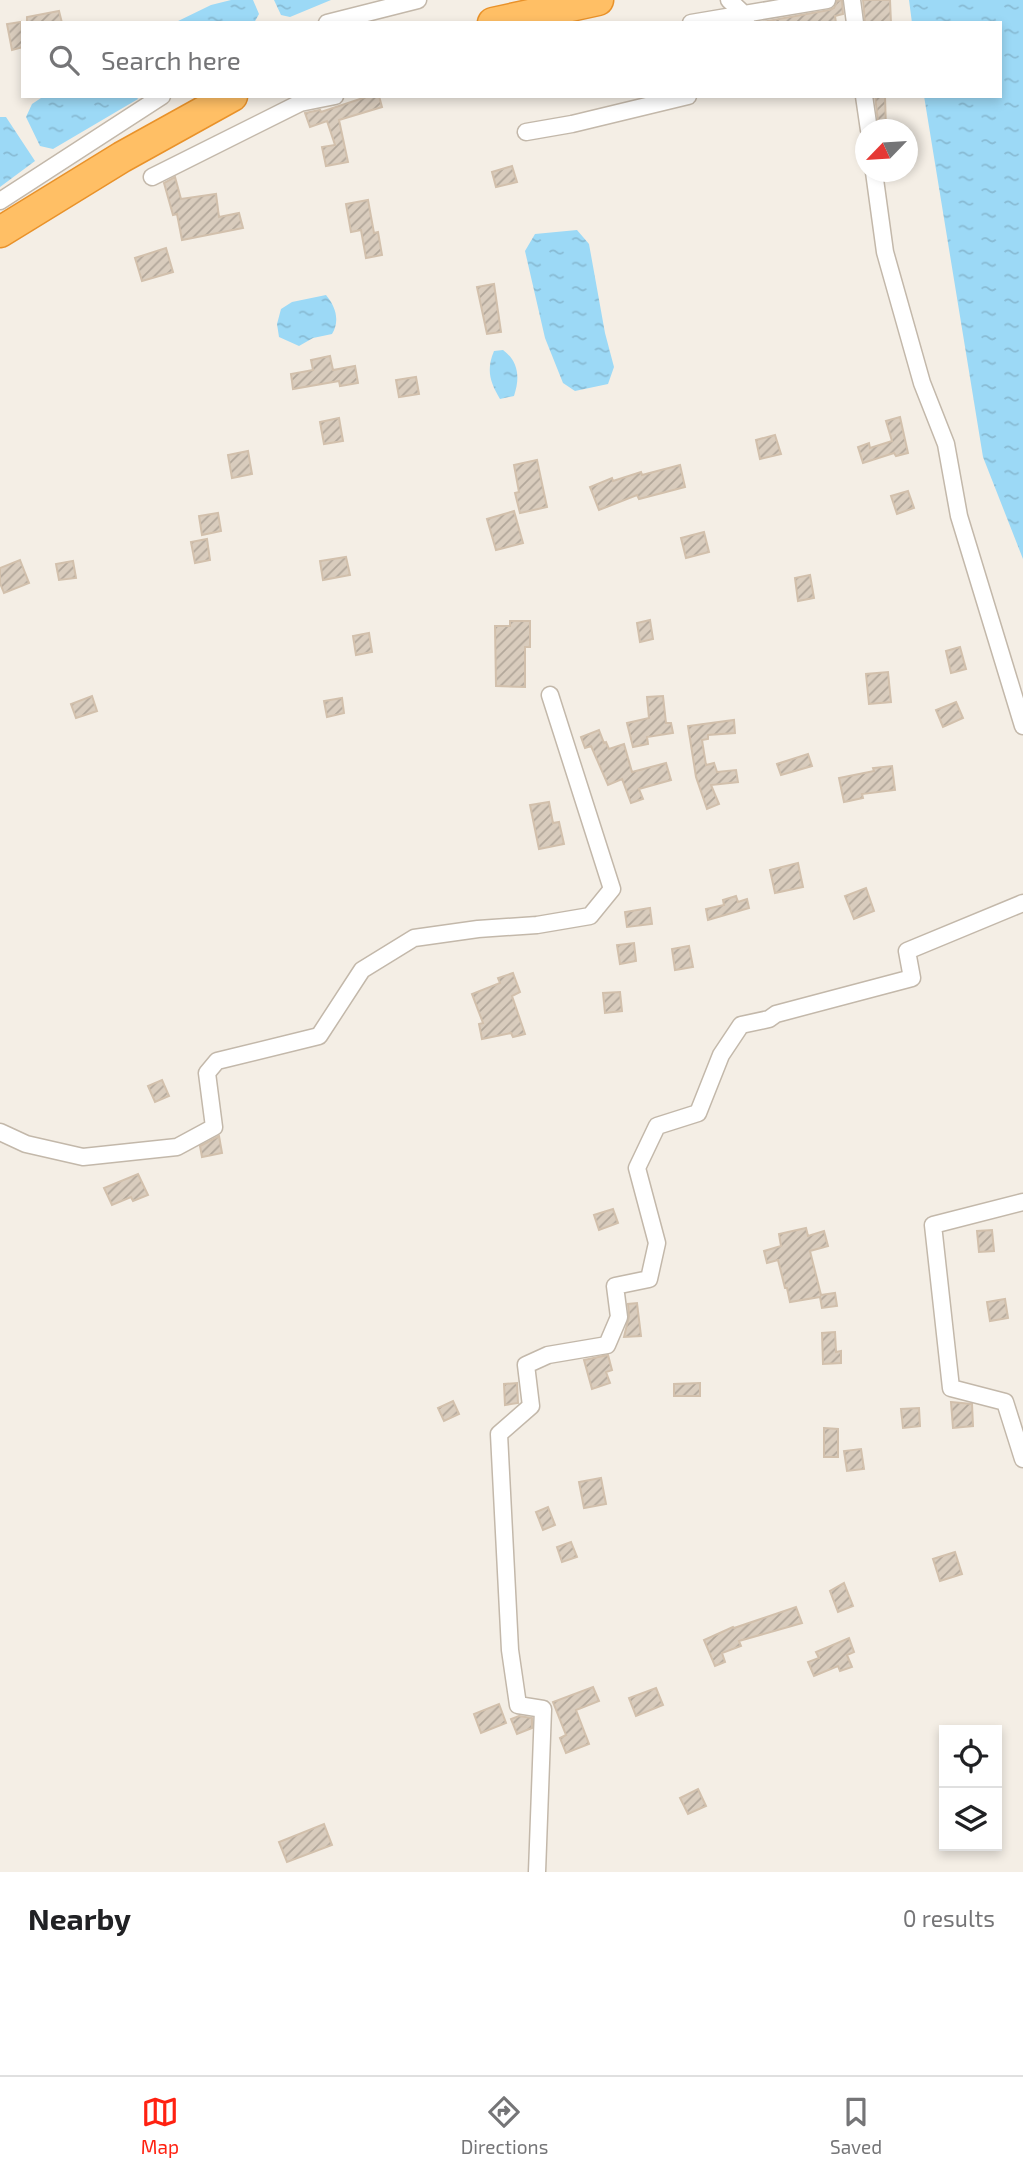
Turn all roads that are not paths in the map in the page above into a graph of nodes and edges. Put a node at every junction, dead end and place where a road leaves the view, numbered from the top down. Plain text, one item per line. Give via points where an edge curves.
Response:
1 (418, 0) edge
2 (598, 0) edge
3 (729, 0) edge
4 (827, 0) edge
5 (852, 0) edge
6 (746, 19) edge
7 (335, 21) edge
8 (502, 21) edge
9 (718, 21) edge
10 (855, 21) edge
11 (159, 98) edge
12 (228, 98) edge
13 (325, 98) edge
14 (680, 98) edge
15 (864, 98) edge
16 (867, 119) edge
17 (526, 132) dead end
18 (152, 177) dead end
19 (875, 182) edge
20 (0, 201) edge
21 (0, 232) edge
22 (550, 695) dead end
23 (1023, 726) edge
24 (1023, 903) edge
25 (0, 1132) edge
26 (1023, 1202) edge
27 (1023, 1459) edge
28 (537, 1872) edge

1 - 7 street
2 - 8 highway
3 - 6 street
4 - 6 street
5 - 10 street
6 - 9 street
11 - 20 street
12 - 21 highway
13 - 18 street via 300,103
14 - 17 street
15 - 16 street
19 - 23 street via 885,252 922,383 946,444 959,516
22 - 25 street via 612,889 590,916 414,938 362,970 319,1036 217,1061 207,1073 214,1127 177,1147 83,1157 26,1144
24 - 28 street via 907,951 912,978 741,1025 721,1055 698,1112 657,1126 637,1168 657,1243 649,1279 615,1286 619,1317 607,1345 548,1355 526,1365 531,1406 499,1434 517,1705 543,1709
26 - 27 street via 933,1225 951,1388 1004,1402

